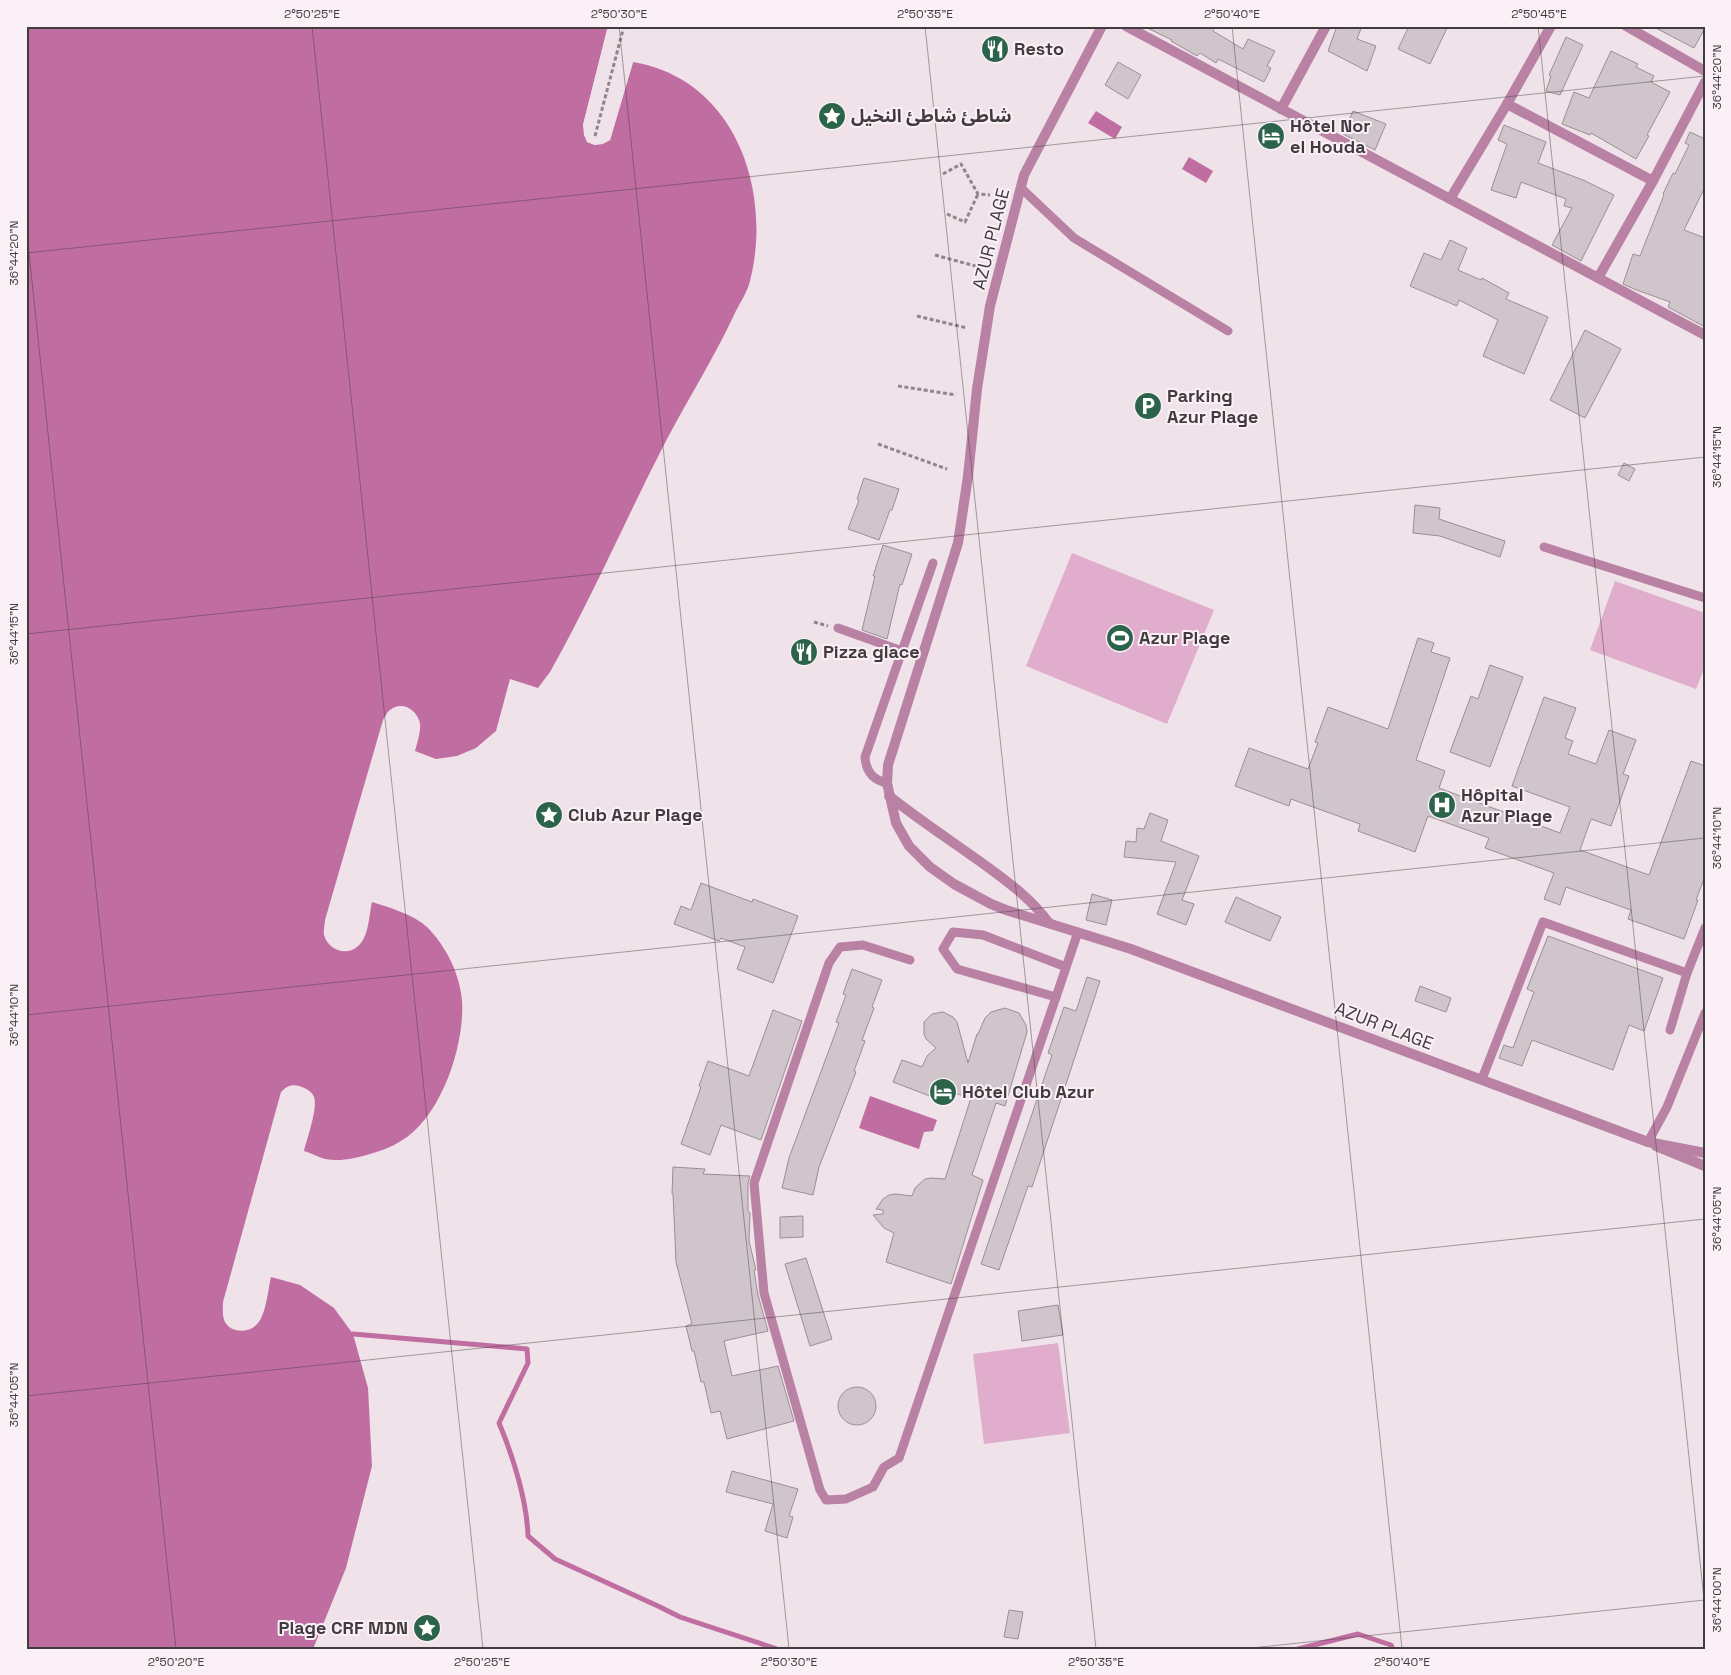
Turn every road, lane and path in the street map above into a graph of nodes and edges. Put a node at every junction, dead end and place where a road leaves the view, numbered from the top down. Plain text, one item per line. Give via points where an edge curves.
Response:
1 (624, 26) edge
2 (1102, 26) edge
3 (1126, 26) edge
4 (1326, 26) edge
5 (1551, 26) edge
6 (1626, 26) edge
7 (1705, 71) edge
8 (1705, 82) edge
9 (1507, 104) junction
10 (1281, 109) junction
11 (595, 136) dead end
12 (943, 174) dead end
13 (1653, 181) junction
14 (1021, 188) junction
15 (978, 194) junction
16 (990, 195) dead end
17 (1450, 199) junction
18 (947, 214) dead end
19 (935, 255) dead end
20 (979, 267) dead end
21 (1598, 278) junction
22 (917, 316) dead end
23 (967, 328) dead end
24 (1228, 331) dead end
25 (1705, 335) edge
26 (898, 386) dead end
27 (956, 395) dead end
28 (878, 444) dead end
29 (947, 470) dead end
30 (1544, 547) dead end
31 (933, 563) dead end
32 (1705, 598) edge
33 (838, 628) dead end
34 (902, 651) junction
35 (887, 783) junction
36 (890, 796) junction
37 (1049, 922) junction
38 (1705, 928) edge
39 (1078, 932) junction
40 (910, 960) dead end
41 (1066, 967) junction
42 (1687, 973) junction
43 (1056, 997) junction
44 (1705, 1013) edge
45 (1670, 1030) dead end
46 (1482, 1079) junction
47 (1648, 1142) junction
48 (1705, 1153) edge
49 (1705, 1166) edge

1 - 11 path
2 - 14 street, AZUR PLAGE via 1024,175
3 - 10 street
4 - 10 street
5 - 9 street
6 - 7 street
8 - 13 street
9 - 13 street
9 - 17 street
10 - 17 street
12 - 15 path via 961,164
13 - 21 street
14 - 24 lane via 1074,238
14 - 35 street, AZUR PLAGE via 990,306 958,543 889,760
15 - 16 path
15 - 18 path via 965,222
17 - 21 street
19 - 20 path
21 - 25 street
22 - 23 path
26 - 27 path
28 - 29 path
30 - 32 lane
31 - 34 lane
33 - 34 lane
34 - 35 lane via 865,757 872,777
35 - 36 street, AZUR PLAGE
36 - 37 street via 1022,893
36 - 37 street, AZUR PLAGE via 896,823 909,846 930,867 991,904
37 - 39 street, AZUR PLAGE
38 - 42 lane
39 - 41 lane
39 - 46 street, AZUR PLAGE via 1131,948
40 - 43 lane via 862,946 840,947 829,963 754,1184 764,1293 820,1490 826,1500 846,1499 873,1487 884,1467 898,1458
41 - 43 lane
41 - 43 lane via 983,935 954,932 943,949 957,969
42 - 45 lane
42 - 46 lane via 1543,922
44 - 47 lane via 1667,1108
46 - 47 street, AZUR PLAGE
47 - 48 street
47 - 49 street, AZUR PLAGE

